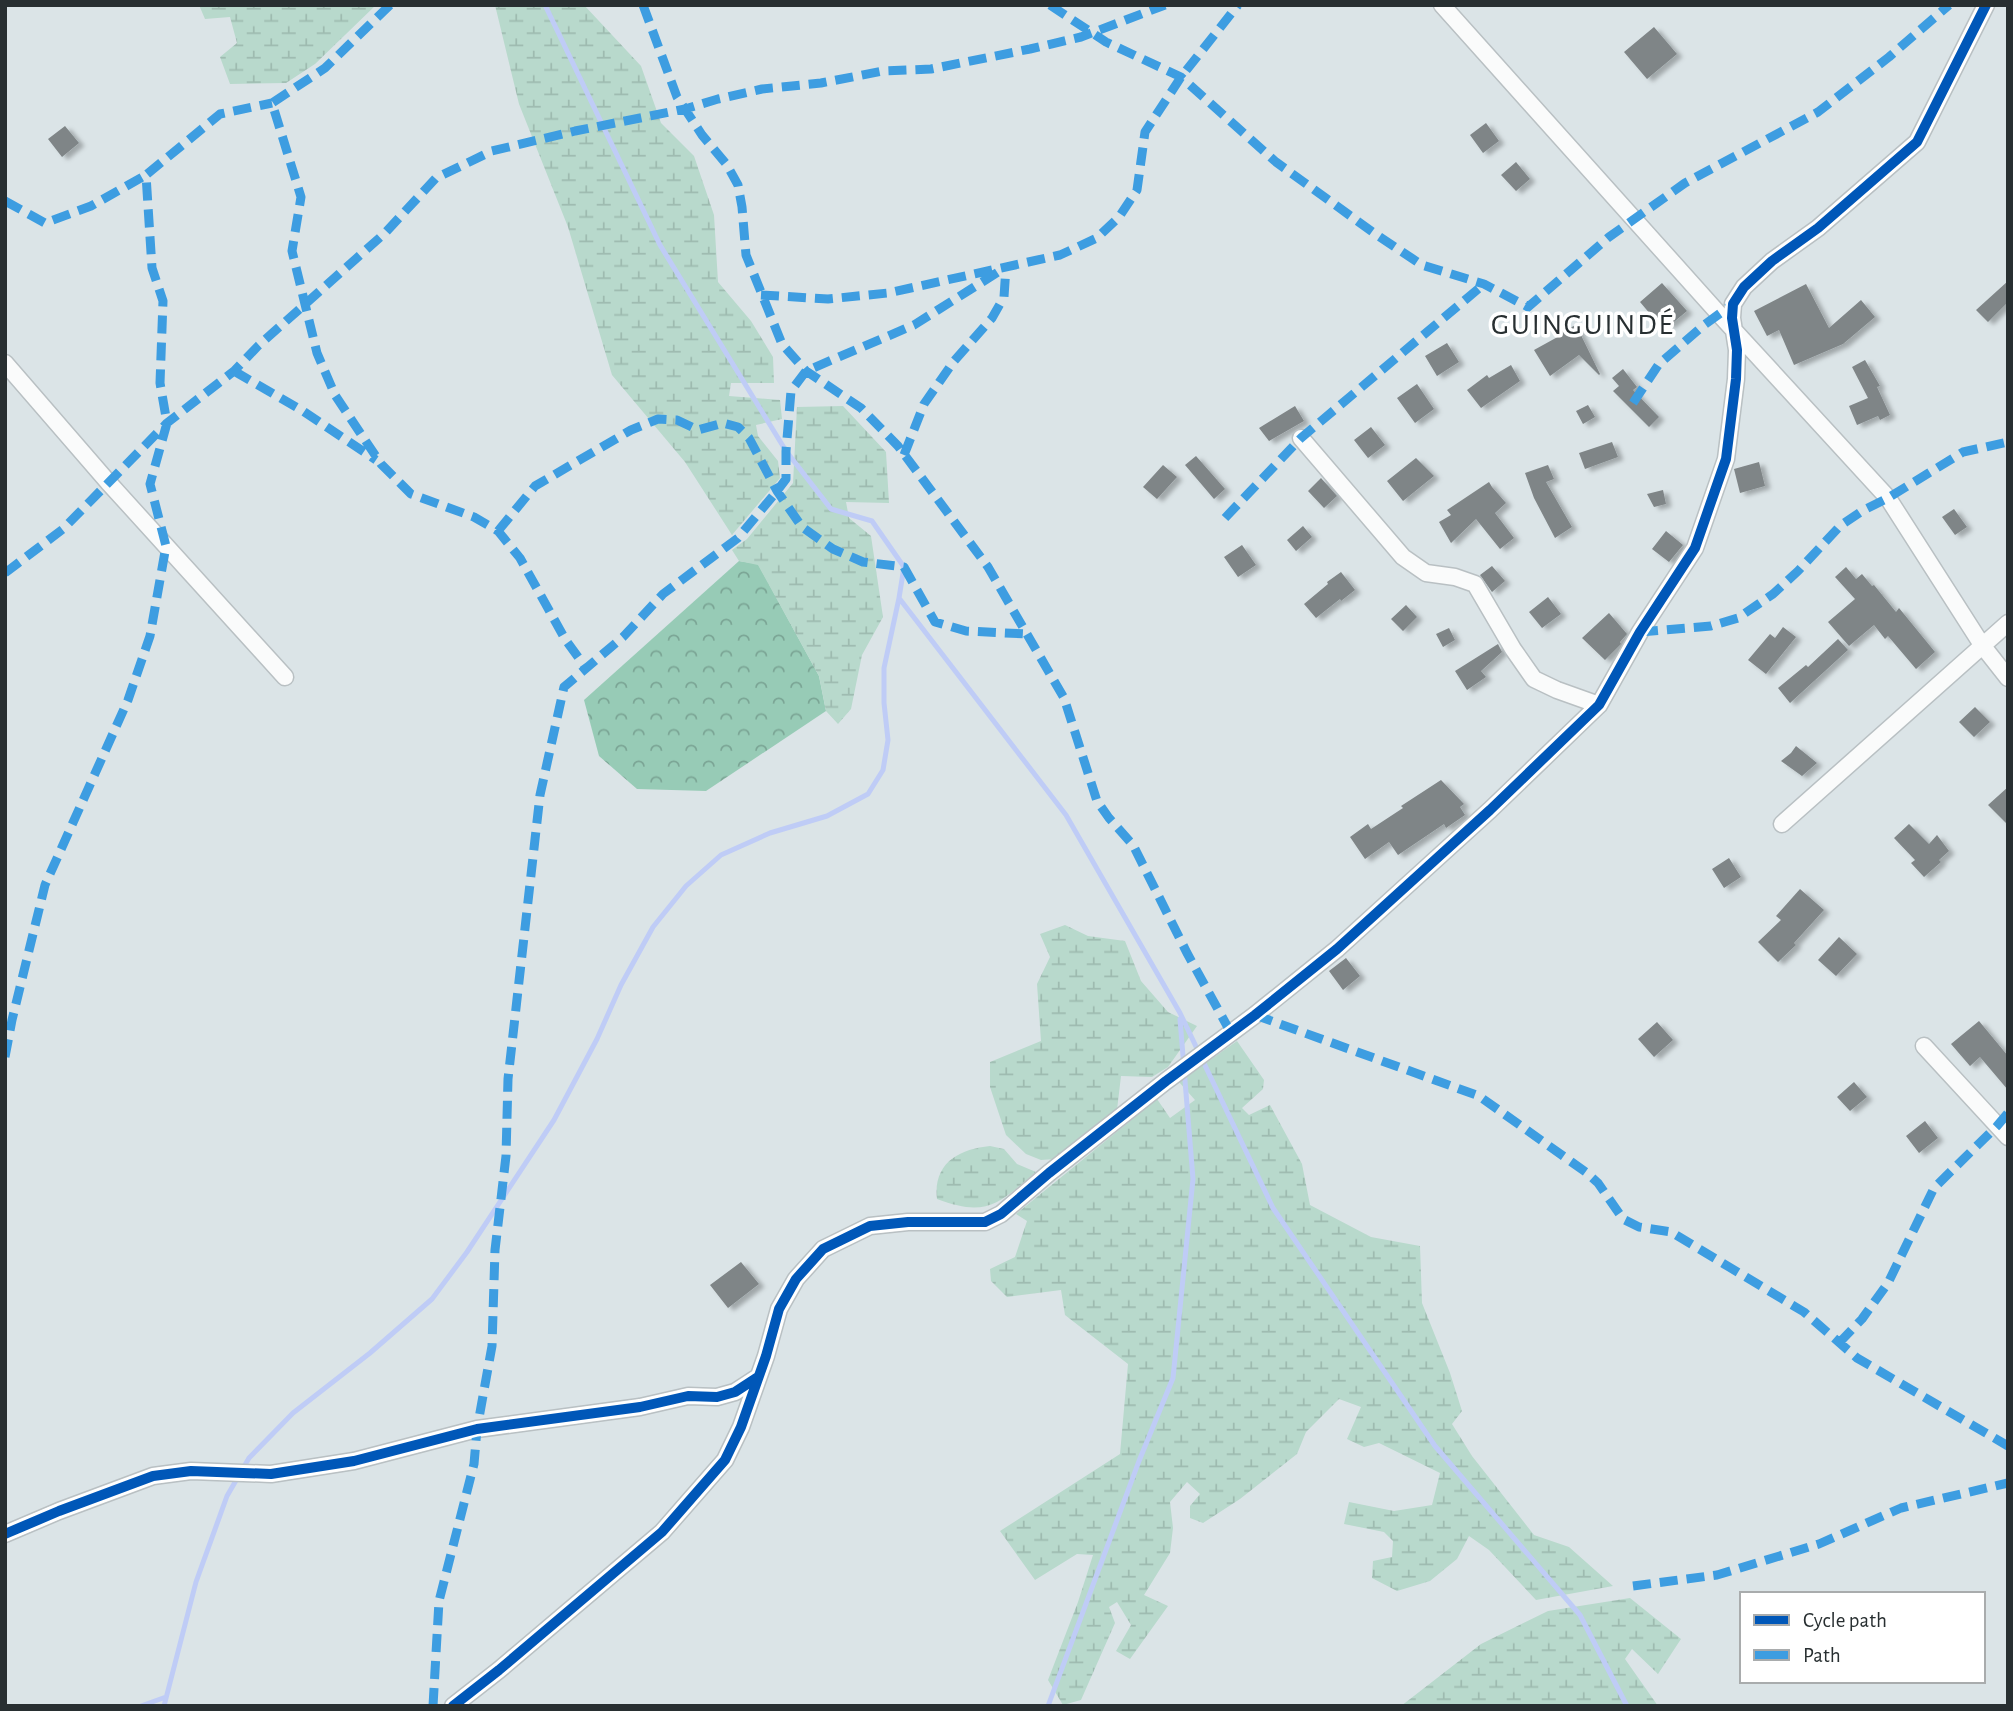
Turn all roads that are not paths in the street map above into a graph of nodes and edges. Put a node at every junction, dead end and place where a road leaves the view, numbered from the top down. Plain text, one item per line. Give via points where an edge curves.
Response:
1 (1442, 5) edge
2 (1986, 5) edge
3 (1734, 331) junction
4 (5, 363) edge
5 (1301, 438) dead end
6 (2008, 623) edge
7 (1982, 645) junction
8 (285, 677) dead end
9 (2008, 678) edge
10 (1599, 705) junction
11 (1782, 824) dead end
12 (1924, 1046) dead end
13 (2008, 1137) edge
14 (758, 1377) junction
15 (5, 1534) edge
16 (453, 1706) edge

1 - 3 street
2 - 3 street via 1917,142 1744,287 1733,304
3 - 7 street via 1888,498
3 - 10 street via 1736,379 1726,459 1695,548
4 - 8 street
5 - 10 street via 1403,557 1426,573 1475,584 1534,679
6 - 7 street
7 - 9 street
7 - 11 street
10 - 14 street via 1337,949 1001,1214 985,1222 870,1226 823,1249 796,1279 779,1309
12 - 13 street
14 - 15 street via 717,1397 688,1396 477,1429 355,1461 271,1474 191,1471 153,1476
14 - 16 street via 725,1460 662,1532

